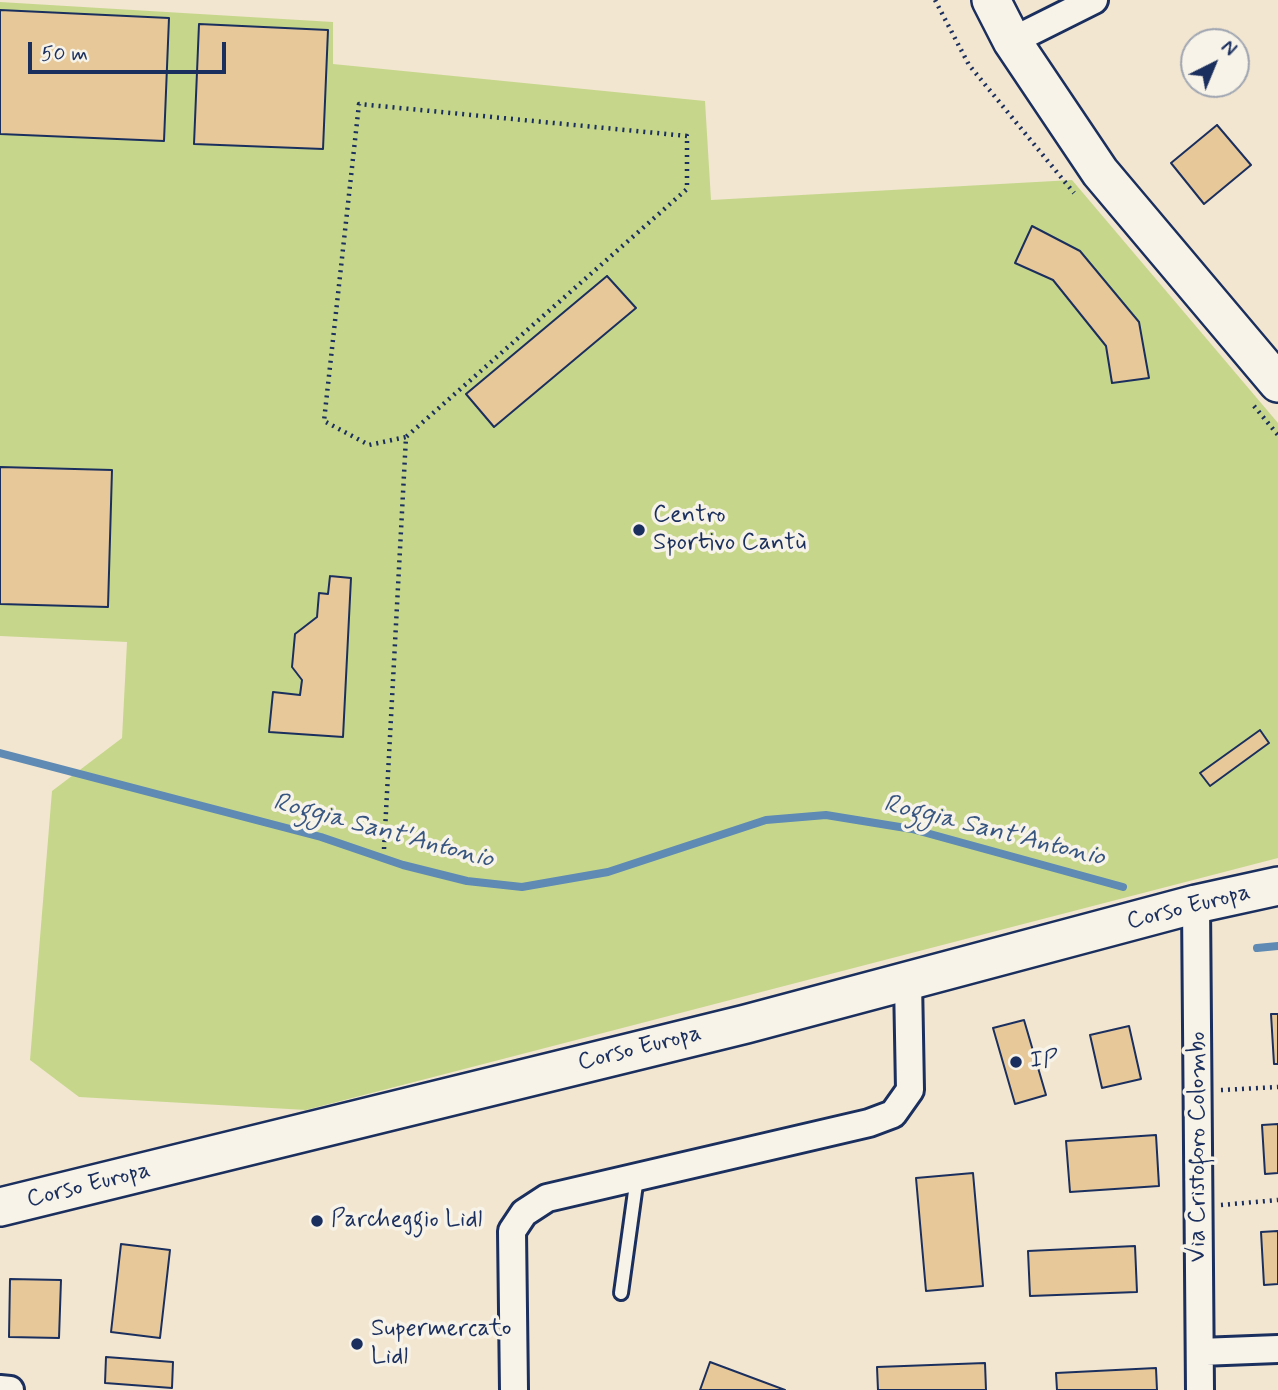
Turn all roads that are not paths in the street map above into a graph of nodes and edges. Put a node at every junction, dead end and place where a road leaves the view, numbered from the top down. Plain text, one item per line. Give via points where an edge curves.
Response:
1 (991, 0) edge
2 (1094, 0) edge
3 (1012, 41) junction
4 (1278, 383) edge
5 (1278, 886) edge
6 (1196, 904) junction
7 (908, 981) junction
8 (636, 1177) junction
9 (9, 1204) edge
10 (621, 1293) dead end
11 (1278, 1349) edge
12 (1200, 1352) junction
13 (0, 1389) edge
14 (10, 1390) edge
15 (514, 1390) edge
16 (1200, 1390) edge

1 - 3 main road
2 - 3 street
3 - 4 main road via 1100,172
5 - 6 main road, Corso Europa
6 - 7 main road, Corso Europa
6 - 12 street, Via Cristoforo Colombo
7 - 8 street via 910,1090 893,1114 869,1124
7 - 9 main road, Corso Europa
8 - 10 lane
8 - 15 street via 547,1198 524,1213 513,1231
11 - 12 street
12 - 16 street, Via Cristoforo Colombo
13 - 14 street

